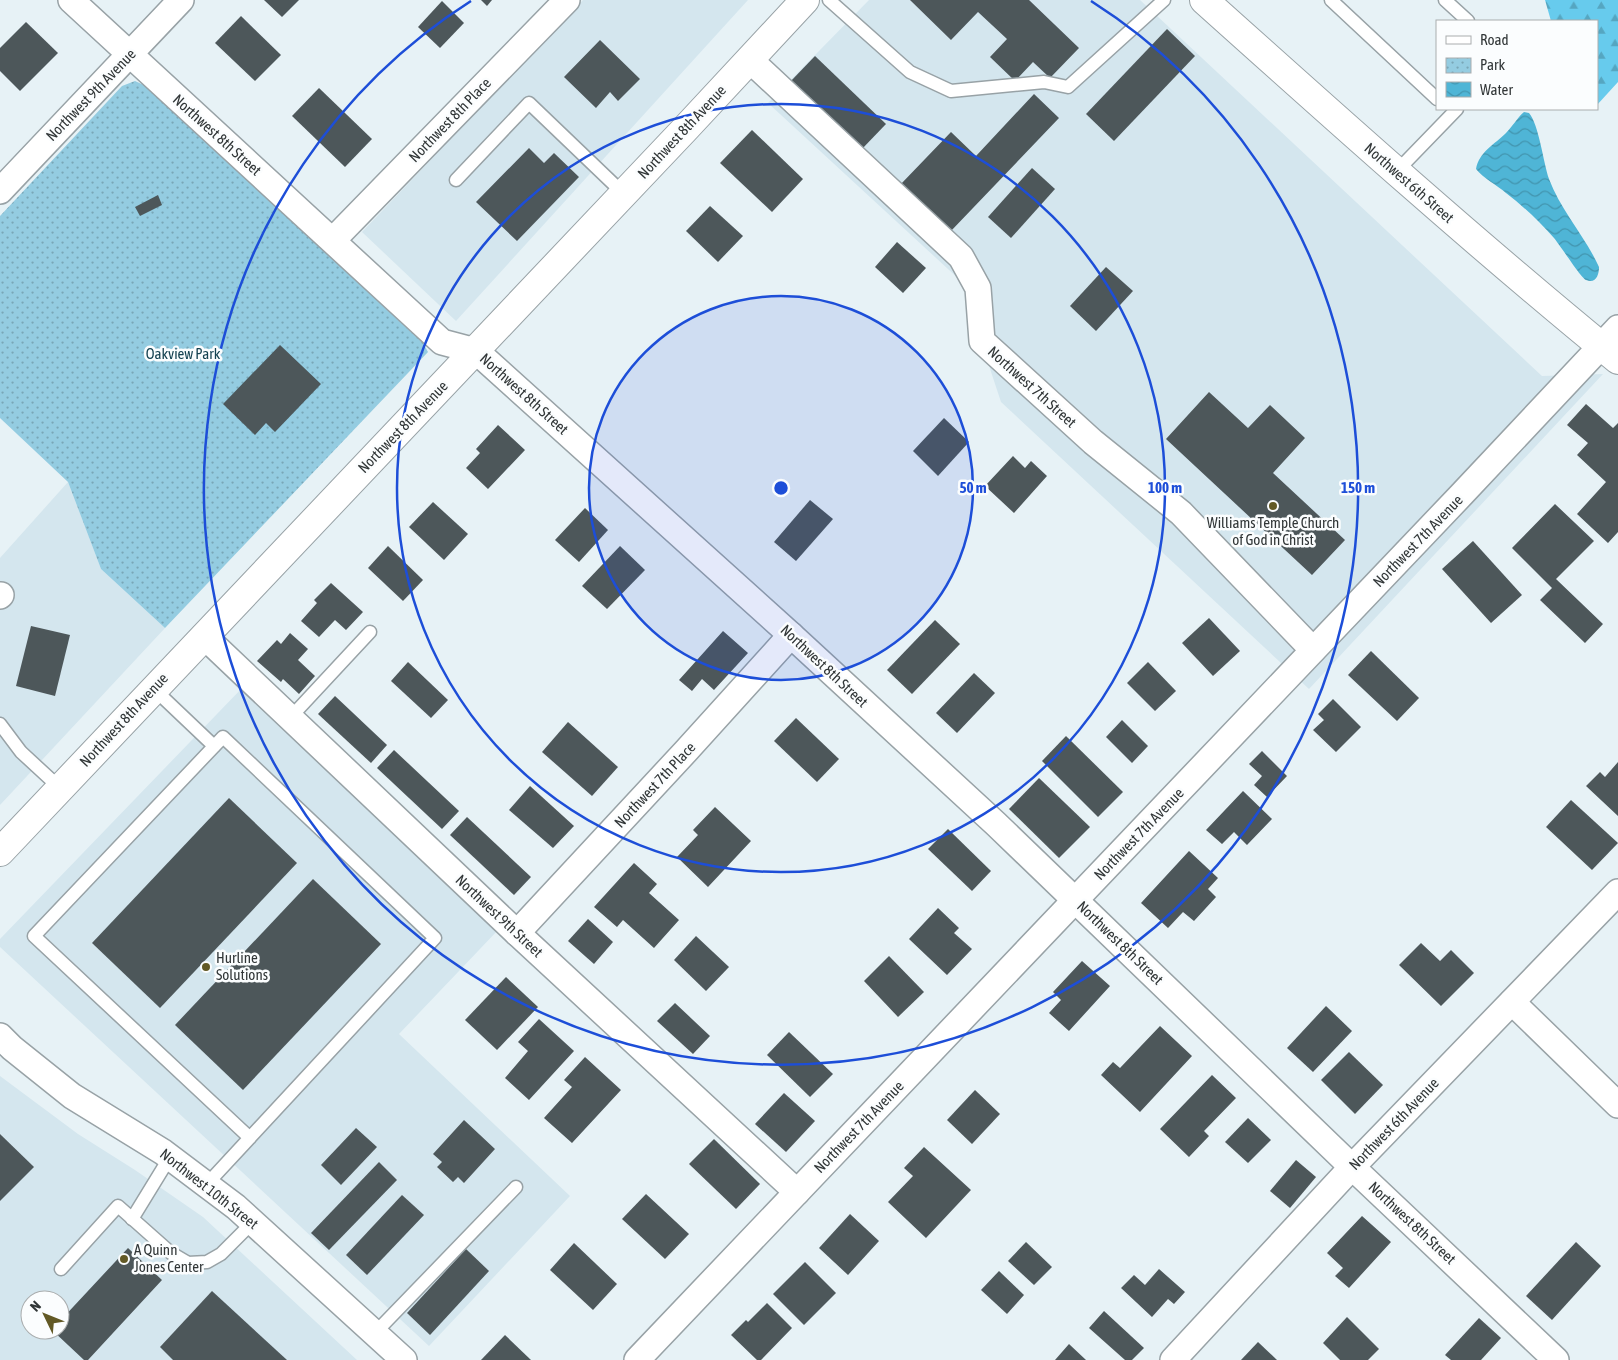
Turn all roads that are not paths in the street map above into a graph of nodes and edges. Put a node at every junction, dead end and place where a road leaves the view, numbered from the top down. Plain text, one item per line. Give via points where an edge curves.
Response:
1 (71, 0) edge
2 (181, 0) edge
3 (567, 0) edge
4 (805, 0) edge
5 (829, 0) edge
6 (1164, 0) edge
7 (1204, 0) edge
8 (1331, 0) edge
9 (1445, 0) edge
10 (1467, 20) edge
11 (129, 55) junction
12 (750, 60) junction
13 (1436, 98) edge
14 (1452, 110) edge
15 (1396, 172) junction
16 (456, 180) dead end
17 (0, 191) edge
18 (624, 194) junction
19 (333, 240) junction
20 (1612, 345) edge
21 (476, 351) junction
22 (370, 632) dead end
23 (791, 635) junction
24 (204, 636) junction
25 (1313, 650) junction
26 (154, 689) junction
27 (290, 718) junction
28 (0, 724) edge
29 (214, 746) junction
30 (60, 788) junction
31 (0, 852) edge
32 (1618, 892) edge
33 (1075, 900) junction
34 (517, 933) junction
35 (1512, 1002) junction
36 (0, 1036) edge
37 (1618, 1104) edge
38 (250, 1138) junction
39 (170, 1157) junction
40 (1352, 1167) junction
41 (207, 1184) junction
42 (516, 1186) dead end
43 (796, 1192) junction
44 (132, 1219) junction
45 (253, 1222) junction
46 (61, 1269) dead end
47 (375, 1333) junction
48 (404, 1360) edge
49 (637, 1360) edge
50 (1173, 1360) edge
51 (1556, 1360) edge

1 - 11 street, Northwest 8th Street
2 - 11 street, Northwest 9th Avenue
3 - 19 street, Northwest 8th Place
4 - 12 street, Northwest 8th Avenue
5 - 6 lane via 910,72 951,91 1044,82 1068,87
7 - 15 street, Northwest 6th Street
8 - 13 lane
9 - 10 lane
11 - 17 street, Northwest 9th Avenue
11 - 19 street, Northwest 8th Street
12 - 18 street, Northwest 8th Avenue
12 - 25 street, Northwest 7th Street via 961,257 978,288 982,341 1092,442 1181,513
14 - 15 lane
15 - 20 street, Northwest 6th Street
16 - 18 lane via 529,103
18 - 21 street, Northwest 8th Avenue
19 - 21 street, Northwest 8th Street via 442,342
20 - 25 street, Northwest 7th Avenue via 1469,487
21 - 23 street, Northwest 8th Street
21 - 24 street, Northwest 8th Avenue
22 - 27 lane
23 - 33 street, Northwest 8th Street
23 - 34 street, Northwest 7th Place
24 - 26 street, Northwest 8th Avenue
24 - 27 street, Northwest 9th Street
25 - 33 street, Northwest 7th Avenue
26 - 29 lane
26 - 30 street, Northwest 8th Avenue
27 - 34 street, Northwest 9th Street
28 - 30 lane via 21,752
29 - 38 lane via 34,936
29 - 38 lane via 222,737 435,938
30 - 31 street, Northwest 8th Avenue
32 - 35 street, Northwest 6th Avenue
33 - 40 street, Northwest 8th Street
33 - 43 street, Northwest 7th Avenue
34 - 43 street, Northwest 9th Street
35 - 37 street
35 - 40 street, Northwest 6th Avenue
36 - 39 street, Northwest 10th Street via 72,1096
38 - 41 lane
39 - 41 street, Northwest 10th Street
39 - 44 lane
40 - 50 street, Northwest 6th Avenue
40 - 51 street, Northwest 8th Street
41 - 45 street, Northwest 10th Street
42 - 47 lane
43 - 49 street, Northwest 7th Avenue
44 - 45 lane via 171,1253 188,1262 207,1262 221,1254
44 - 46 lane via 118,1206
45 - 47 street, Northwest 10th Street
47 - 48 street, Northwest 10th Street

